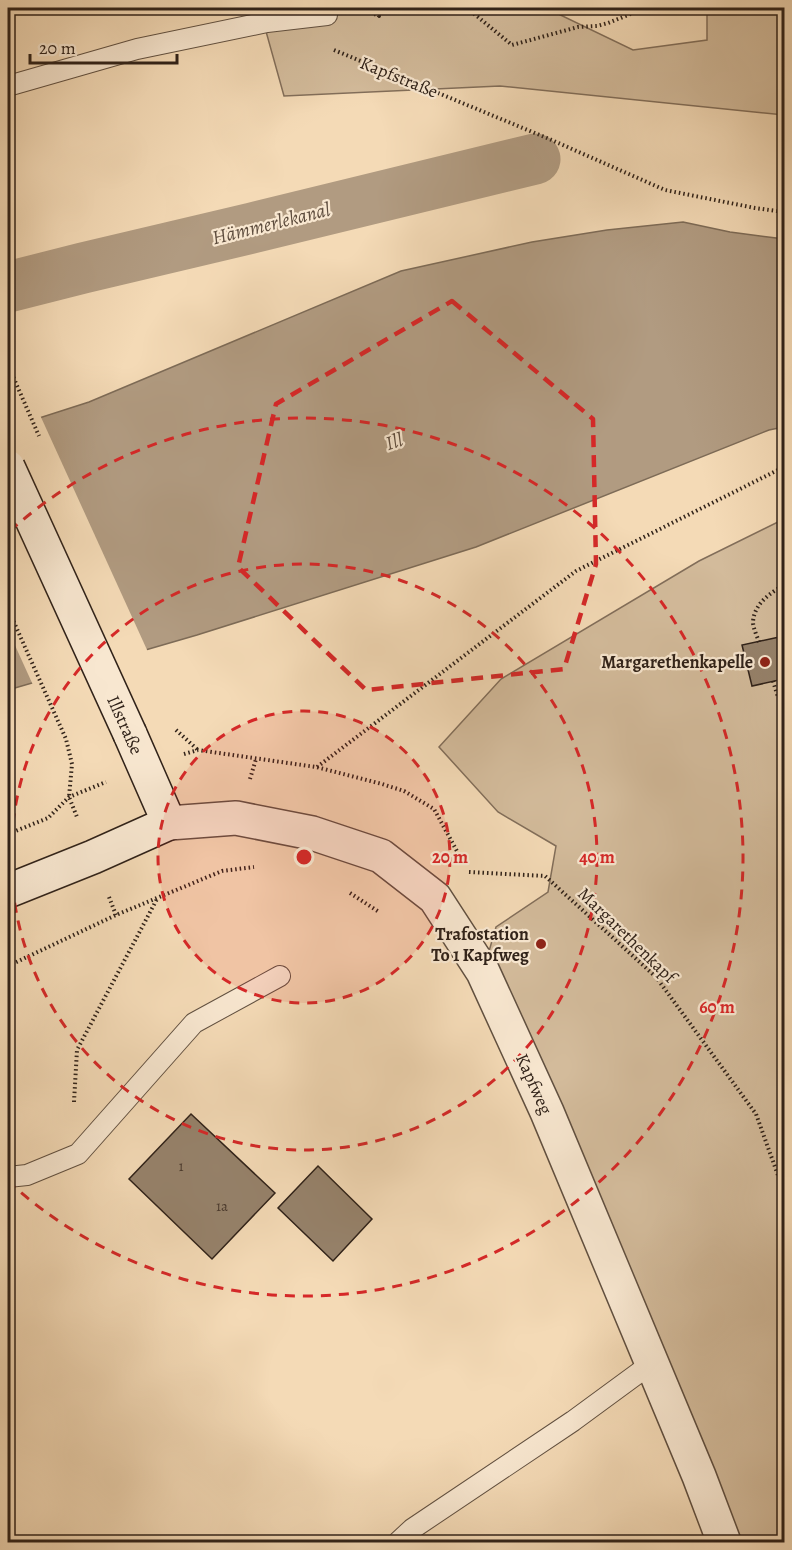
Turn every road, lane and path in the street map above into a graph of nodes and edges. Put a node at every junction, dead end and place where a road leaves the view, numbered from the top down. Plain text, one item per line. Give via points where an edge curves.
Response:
1 (359, 8) edge
2 (372, 8) edge
3 (467, 8) edge
4 (634, 8) edge
5 (327, 15) dead end
6 (331, 49) dead end
7 (8, 86) edge
8 (784, 212) edge
9 (8, 467) edge
10 (784, 467) edge
11 (784, 585) edge
12 (8, 609) edge
13 (759, 642) dead end
14 (772, 681) dead end
15 (784, 707) edge
16 (198, 750) dead end
17 (316, 767) junction
18 (169, 824) junction
19 (8, 834) edge
20 (260, 867) dead end
21 (340, 889) dead end
22 (8, 891) edge
23 (157, 899) junction
24 (387, 917) dead end
25 (8, 966) edge
26 (280, 976) dead end
27 (78, 1154) junction
28 (8, 1177) edge
29 (784, 1192) edge
30 (652, 1363) junction
31 (399, 1542) edge
32 (724, 1542) edge

1 - 2 path via 379,16
3 - 4 path via 512,45 608,23 639,11
5 - 7 lane via 267,22 137,49
6 - 8 path, Kapfstraße via 665,190
9 - 18 street, Illstraße, bridge
10 - 17 path via 576,571
11 - 13 path via 756,608 752,624
12 - 19 path via 66,739 72,764 69,797 48,818
14 - 15 path
16 - 17 path, Margarethenkapf
17 - 29 path, Margarethenkapf via 404,791 434,809 468,872 545,876 656,977 756,1114
18 - 22 street
18 - 30 street, Kapfweg via 236,818 312,834 381,856 435,898 483,972 547,1112
20 - 23 path via 222,871
21 - 24 path
23 - 25 path
23 - 27 path via 77,1050 74,1099
26 - 27 lane via 194,1023
27 - 28 lane via 27,1174
30 - 31 lane via 412,1529
30 - 32 street, Kapfweg

